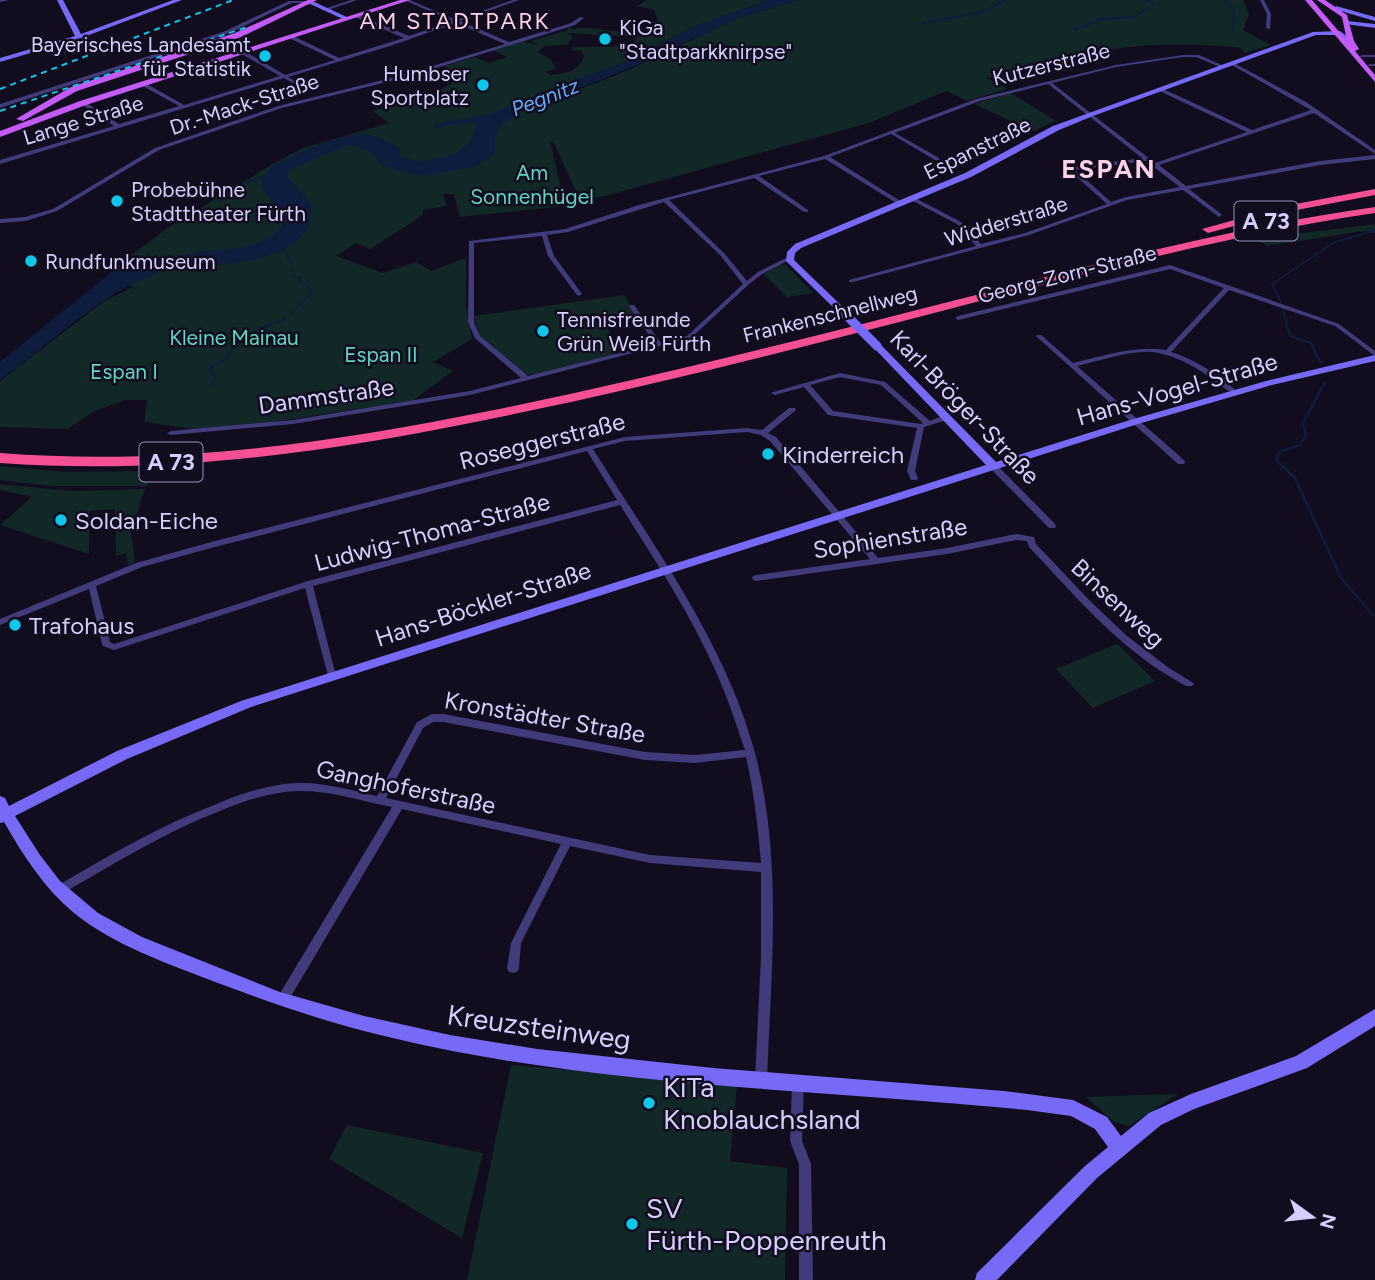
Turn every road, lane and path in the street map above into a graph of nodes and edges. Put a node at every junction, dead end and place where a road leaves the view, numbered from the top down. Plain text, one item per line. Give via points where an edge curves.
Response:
1 (7, 0) edge
2 (60, 0) edge
3 (179, 0) edge
4 (355, 0) edge
5 (406, 0) edge
6 (516, 0) edge
7 (1262, 0) edge
8 (1308, 0) edge
9 (1320, 0) edge
10 (0, 1) edge
11 (315, 2) edge
12 (1336, 8) junction
13 (326, 9) junction
14 (1319, 12) junction
15 (357, 16) junction
16 (582, 18) dead end
17 (347, 19) junction
18 (1375, 19) edge
19 (455, 21) junction
20 (1347, 23) junction
21 (1375, 26) edge
22 (1268, 28) dead end
23 (1311, 36) junction
24 (79, 37) junction
25 (291, 37) junction
26 (1343, 37) junction
27 (409, 38) junction
28 (509, 44) junction
29 (242, 52) junction
30 (1362, 56) junction
31 (1375, 56) edge
32 (337, 59) junction
33 (0, 60) edge
34 (1232, 62) junction
35 (1222, 66) junction
36 (1373, 67) edge
37 (284, 75) junction
38 (1375, 80) edge
39 (1048, 82) junction
40 (143, 84) junction
41 (306, 89) dead end
42 (1159, 89) junction
43 (48, 102) junction
44 (83, 103) junction
45 (0, 106) edge
46 (182, 107) junction
47 (1314, 111) junction
48 (58, 112) junction
49 (1090, 114) junction
50 (118, 126) junction
51 (10, 130) junction
52 (0, 131) edge
53 (1251, 132) junction
54 (892, 133) junction
55 (0, 139) edge
56 (1375, 155) edge
57 (826, 158) junction
58 (937, 159) dead end
59 (1147, 159) junction
60 (0, 162) edge
61 (1154, 165) junction
62 (756, 177) junction
63 (1184, 188) junction
64 (1375, 192) edge
65 (911, 198) junction
66 (666, 200) junction
67 (900, 203) junction
68 (1375, 203) edge
69 (1110, 204) junction
70 (1375, 210) edge
71 (806, 211) dead end
72 (1219, 215) dead end
73 (0, 221) edge
74 (1375, 222) edge
75 (545, 236) junction
76 (981, 247) junction
77 (1162, 248) junction
78 (790, 258) junction
79 (851, 281) dead end
80 (746, 284) junction
81 (1228, 287) junction
82 (579, 294) dead end
83 (632, 306) dead end
84 (958, 318) dead end
85 (1039, 336) dead end
86 (689, 337) joint
87 (659, 345) junction
88 (1166, 354) junction
89 (1375, 356) edge
90 (1072, 365) junction
91 (527, 379) junction
92 (806, 385) junction
93 (775, 393) dead end
94 (1236, 393) junction
95 (792, 410) dead end
96 (947, 417) junction
97 (1134, 422) junction
98 (924, 424) junction
99 (171, 433) dead end
100 (763, 433) junction
101 (0, 448) edge
102 (589, 449) junction
103 (0, 458) edge
104 (1181, 462) dead end
105 (992, 465) junction
106 (914, 478) dead end
107 (621, 502) junction
108 (837, 514) junction
109 (1052, 526) dead end
110 (1031, 539) joint
111 (876, 561) junction
112 (663, 570) junction
113 (756, 578) dead end
114 (92, 584) junction
115 (308, 584) junction
116 (0, 622) edge
117 (332, 676) junction
118 (1189, 684) dead end
119 (750, 753) junction
120 (379, 801) junction
121 (399, 805) junction
122 (2, 811) edge
123 (566, 842) junction
124 (765, 868) junction
125 (58, 890) junction
126 (513, 968) dead end
127 (283, 999) junction
128 (1375, 1017) edge
129 (761, 1080) junction
130 (798, 1083) junction
131 (1118, 1147) junction
132 (806, 1280) edge
133 (984, 1280) edge

1 - 10 street
2 - 24 street
3 - 24 street
4 - 13 street
5 - 15 main road
5 - 19 street
6 - 19 street, Lange Straße
7 - 22 street via 1269,14
8 - 14 main road
9 - 12 main road
11 - 13 street
11 - 43 main road
11 - 45 street via 290,2 217,35
12 - 14 main road via 1322,7
12 - 18 street
12 - 20 main road
13 - 17 street
14 - 20 main road
14 - 26 main road
15 - 17 main road
15 - 27 street
16 - 28 street, Dr.-Mack-Straße
17 - 25 main road
19 - 27 street, Lange Straße
19 - 28 street
20 - 21 street
20 - 26 main road
23 - 26 street, Espanstraße
23 - 26 street
23 - 34 street, Espanstraße
24 - 33 street
25 - 29 main road
25 - 32 street
26 - 30 main road
26 - 38 main road
27 - 32 street, Lange Straße
28 - 73 street, Dr.-Mack-Straße via 280,107 157,149 55,210
29 - 37 street
29 - 40 main road
30 - 31 street
30 - 36 main road
32 - 37 street, Lange Straße
34 - 35 street, Espanstraße
34 - 47 street
35 - 39 street, Kutzerstraße via 1183,56
35 - 42 street, Espanstraße
37 - 41 street
37 - 46 street, Lange Straße
39 - 49 street
39 - 54 street, Kutzerstraße via 965,104
40 - 44 main road
40 - 46 street
42 - 49 street, Espanstraße
42 - 53 street
43 - 48 street
43 - 52 main road
44 - 48 main road
44 - 50 street
46 - 50 street, Lange Straße
47 - 53 street
47 - 56 street
48 - 51 main road
49 - 59 street
49 - 65 street, Espanstraße
50 - 60 street, Lange Straße
51 - 52 main road
51 - 55 street
53 - 61 street
54 - 57 street, Kutzerstraße
54 - 58 street
56 - 63 street, Widderstraße
57 - 62 street, Kutzerstraße
57 - 67 street
59 - 61 street
59 - 69 street via 1071,169
61 - 63 street
62 - 66 street, Kutzerstraße
62 - 71 street
63 - 69 street, Widderstraße
63 - 72 street
64 - 77 highway via 1183,235
65 - 67 street, Espanstraße
65 - 76 street via 959,223
66 - 75 street, Kutzerstraße
66 - 80 street
67 - 78 street, Espanstraße via 803,243 794,248
68 - 77 highway, Frankenschnellweg / A 73 via 1284,218
69 - 76 street, Widderstraße
70 - 77 highway, Frankenschnellweg / A 73
74 - 77 highway
75 - 82 street via 551,256
75 - 91 street, Kutzerstraße via 471,242 471,322 477,337
76 - 79 street, Widderstraße
77 - 101 highway, Frankenschnellweg / A 73 via 613,380 399,424 189,452 83,455
77 - 103 highway, Frankenschnellweg / A 73 via 668,376 413,430 179,462 85,464
78 - 80 street, Espanstraße
78 - 96 street, Karl-Bröger-Straße, bridge
80 - 86 street, Espanstraße
81 - 84 street, Georg-Zorn-Straße via 1170,267
81 - 88 street
81 - 89 street, Georg-Zorn-Straße via 1337,325
83 - 87 street
85 - 90 street
86 - 87 street, Dammstraße
87 - 91 street, Dammstraße
88 - 90 street via 1140,350
88 - 94 street via 1206,369
89 - 94 street, Hans-Vogel-Straße
90 - 97 street
91 - 99 street, Dammstraße via 293,422
92 - 93 street
92 - 98 street via 831,413
92 - 98 street via 840,375 883,383
94 - 97 street, Hans-Vogel-Straße
95 - 100 street
96 - 98 street
96 - 105 street, Karl-Bröger-Straße
97 - 104 street
97 - 105 street, Hans-Vogel-Straße
98 - 106 street via 911,471
100 - 102 street, Roseggerstraße via 747,430 640,437
100 - 108 street
102 - 107 street
102 - 114 street, Roseggerstraße via 139,565
105 - 108 street, Hans-Böckler-Straße
105 - 109 street, Karl-Bröger-Straße
107 - 112 street
107 - 115 street, Ludwig-Thoma-Straße
108 - 111 street
108 - 112 street, Hans-Böckler-Straße
110 - 111 street, Sophienstraße via 1016,537
110 - 118 street, Binsenweg via 1031,545 1122,640
111 - 113 street, Sophienstraße
112 - 117 street, Hans-Böckler-Straße
112 - 119 street via 711,651
114 - 115 street, Ludwig-Thoma-Straße via 106,644 114,647
114 - 116 street, Roseggerstraße
115 - 117 street
117 - 122 street, Hans-Böckler-Straße via 143,745
119 - 120 street, Kronstädter Straße via 695,759 645,756 432,718 420,725
119 - 124 street
120 - 121 street, Ganghoferstraße
120 - 125 street, Ganghoferstraße via 310,787 257,793 151,839
121 - 123 street, Ganghoferstraße
121 - 127 street
122 - 125 street, Kreuzsteinweg
123 - 124 street, Ganghoferstraße via 650,859
123 - 126 street via 516,943
124 - 129 street
125 - 127 street, Kreuzsteinweg via 116,933
127 - 129 street, Kreuzsteinweg via 407,1033 489,1049
128 - 131 street via 1301,1062 1154,1119
129 - 130 street, Kreuzsteinweg
130 - 131 street, Kreuzsteinweg via 1073,1108 1101,1124
130 - 132 street via 796,1141 805,1164
131 - 133 street

